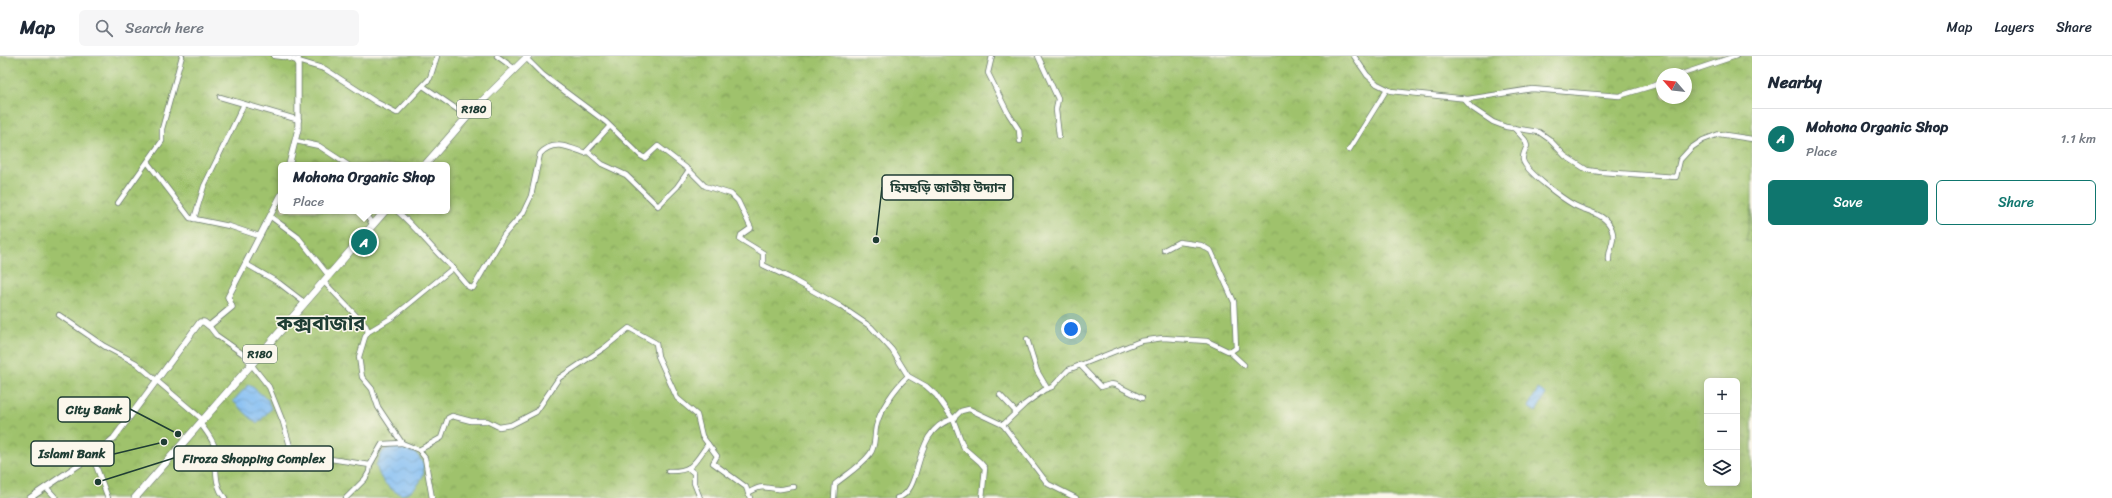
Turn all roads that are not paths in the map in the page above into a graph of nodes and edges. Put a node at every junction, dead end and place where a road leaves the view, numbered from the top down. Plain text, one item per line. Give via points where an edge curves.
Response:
1 (182, 56) edge
2 (274, 56) edge
3 (437, 56) edge
4 (497, 56) edge
5 (992, 56) edge
6 (1038, 56) edge
7 (1354, 56) edge
8 (1736, 56) edge
9 (283, 57) edge
10 (527, 57) edge
11 (298, 58) edge
12 (515, 69) junction
13 (1692, 71) edge
14 (1656, 85) edge
15 (423, 86) junction
16 (1387, 89) junction
17 (220, 97) dead end
18 (1466, 99) junction
19 (244, 104) junction
20 (467, 116) junction
21 (299, 120) junction
22 (609, 127) junction
23 (1514, 128) junction
24 (1058, 136) dead end
25 (1752, 139) edge
26 (296, 141) junction
27 (1020, 141) dead end
28 (1349, 150) dead end
29 (587, 151) junction
30 (290, 162) edge
31 (343, 162) edge
32 (428, 162) edge
33 (148, 163) junction
34 (689, 170) junction
35 (278, 202) edge
36 (118, 203) dead end
37 (365, 214) edge
38 (382, 214) edge
39 (400, 214) edge
40 (272, 216) junction
41 (194, 219) junction
42 (373, 225) junction
43 (259, 236) junction
44 (1164, 250) dead end
45 (1609, 260) dead end
46 (246, 264) junction
47 (453, 268) junction
48 (329, 276) junction
49 (324, 282) junction
50 (305, 303) junction
51 (59, 315) dead end
52 (209, 326) junction
53 (368, 332) junction
54 (1027, 339) dead end
55 (1230, 352) junction
56 (251, 365) junction
57 (1080, 365) junction
58 (1244, 365) dead end
59 (908, 376) junction
60 (158, 380) junction
61 (1047, 388) junction
62 (1000, 396) dead end
63 (1142, 398) dead end
64 (1016, 412) junction
65 (953, 419) junction
66 (202, 421) junction
67 (1003, 425) junction
68 (402, 443) junction
69 (708, 444) junction
70 (419, 450) junction
71 (92, 455) junction
72 (370, 465) junction
73 (688, 468) junction
74 (668, 471) dead end
75 (46, 487) junction
76 (794, 487) dead end
77 (748, 492) junction
78 (30, 498) edge
79 (56, 498) edge
80 (108, 498) edge
81 (135, 498) edge
82 (225, 498) edge
83 (346, 498) edge
84 (432, 498) edge
85 (700, 498) edge
86 (750, 498) edge
87 (834, 498) edge
88 (897, 498) edge
89 (982, 498) edge
90 (1076, 498) edge

1 - 33 street via 162,128 162,141
2 - 9 street
3 - 15 street via 430,78
4 - 12 street
5 - 27 street via 988,73 1019,130
6 - 24 street via 1058,99
7 - 16 street via 1367,75
8 - 13 street
9 - 11 street
10 - 12 main road, R180
10 - 22 street via 543,75 606,122
11 - 15 street via 330,71 397,113
11 - 21 street
12 - 20 main road, R180
14 - 18 street via 1619,96 1532,90
15 - 20 street
16 - 18 street
16 - 28 street
17 - 19 street
18 - 23 street via 1472,108 1493,122
19 - 21 street
19 - 41 street via 204,186
20 - 32 main road, R180
21 - 26 street
22 - 29 street
22 - 34 street via 641,156 645,158 658,146
23 - 25 street via 1539,132 1565,156 1587,170 1676,177 1680,160 1691,148 1719,134
23 - 45 street via 1527,146 1523,161 1543,182 1574,205 1601,216 1610,226 1613,236
26 - 30 street
26 - 31 street via 319,146
29 - 34 street via 602,164 626,175 658,206
29 - 47 street via 585,153 563,144 544,149 540,154 531,196 523,213 504,235 473,288 469,287
33 - 36 street
33 - 41 street via 186,215
34 - 59 street via 705,186 728,192 738,201 751,228 741,235 740,239 763,253 763,265 840,306 871,327 892,350
35 - 40 street
37 - 42 street
38 - 42 main road, R180
39 - 47 street
40 - 43 street
40 - 48 street via 298,237
41 - 43 street
42 - 48 main road, R180
43 - 46 street
44 - 55 street via 1179,242 1201,245 1211,250 1234,302 1236,348
46 - 50 street via 279,282
46 - 52 street via 228,297 232,307
47 - 53 street via 393,317
48 - 49 main road, R180
49 - 50 main road, R180
49 - 53 street via 366,326
50 - 56 main road, R180
51 - 60 street via 104,346 136,363
52 - 56 street via 216,335 243,354
52 - 60 street via 200,322
53 - 68 street via 364,337 359,357 362,377 372,389 378,407
54 - 61 street via 1037,371
55 - 57 street via 1207,341 1163,338 1134,342
55 - 58 street
56 - 66 main road, R180
56 - 72 street via 270,387 294,460 324,458
57 - 61 street via 1068,370 1052,387
57 - 63 street via 1101,387 1116,385
59 - 65 street via 936,395
59 - 87 street via 901,382 880,417 870,454 835,484
60 - 66 street
60 - 71 street via 114,438
61 - 64 street
62 - 64 street
64 - 67 street
65 - 67 street via 961,411 970,409
65 - 88 street via 941,425 926,441 910,488 905,495
65 - 89 street via 964,448 985,468
66 - 81 main road, R180
66 - 82 street via 214,445 216,477
67 - 90 street via 1048,484
68 - 70 street
68 - 72 street via 382,444
69 - 70 street via 702,436 697,415 677,398 658,356 656,343 629,328 559,378 536,412 511,425 499,427 487,421 471,421 452,416 448,418 441,438
69 - 73 street
69 - 77 street via 717,456 713,463 746,487
70 - 84 street via 425,458
71 - 75 street
71 - 80 street
72 - 83 street via 365,479
73 - 74 street via 682,472
73 - 85 street via 694,473 694,483
75 - 78 street
75 - 79 street
76 - 77 street via 780,490 759,486
77 - 86 street

